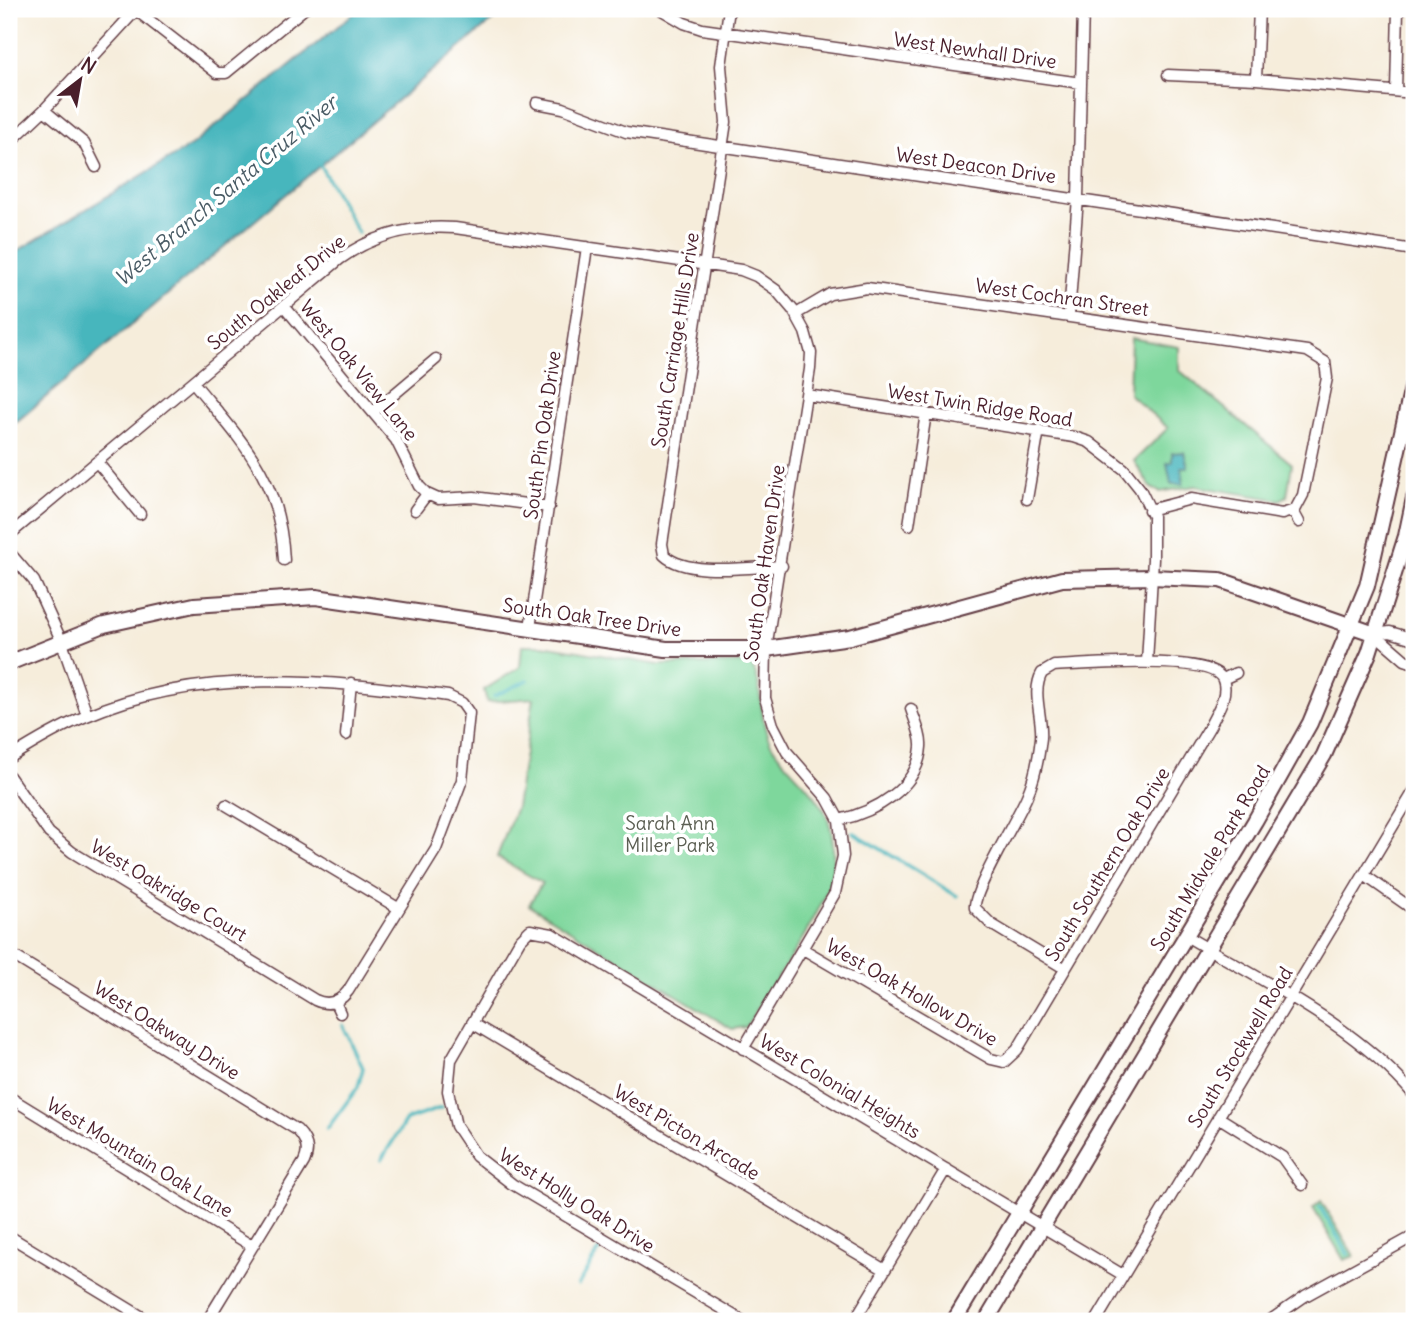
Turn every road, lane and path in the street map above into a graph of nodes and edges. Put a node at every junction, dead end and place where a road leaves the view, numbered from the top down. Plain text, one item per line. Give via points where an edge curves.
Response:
1 (137, 9) edge
2 (304, 9) edge
3 (660, 9) edge
4 (729, 9) edge
5 (1083, 9) edge
6 (1259, 9) edge
7 (1398, 9) edge
8 (725, 32) junction
9 (1168, 75) dead end
10 (1256, 79) junction
11 (1081, 83) junction
12 (1396, 91) junction
13 (1414, 93) edge
14 (537, 103) dead end
15 (44, 110) junction
16 (9, 143) edge
17 (723, 146) junction
18 (96, 167) dead end
19 (1078, 198) junction
20 (587, 247) junction
21 (1414, 250) edge
22 (704, 264) junction
23 (284, 306) junction
24 (796, 314) junction
25 (1069, 315) junction
26 (436, 359) dead end
27 (1414, 379) edge
28 (193, 382) junction
29 (807, 395) junction
30 (373, 412) junction
31 (926, 413) junction
32 (1038, 429) junction
33 (97, 462) junction
34 (427, 494) junction
35 (1414, 498) edge
36 (1027, 499) dead end
37 (549, 507) junction
38 (415, 510) dead end
39 (1149, 510) junction
40 (1294, 510) junction
41 (140, 514) dead end
42 (1298, 522) dead end
43 (909, 525) dead end
44 (9, 535) edge
45 (9, 552) edge
46 (284, 560) dead end
47 (782, 566) junction
48 (1151, 577) junction
49 (1353, 625) junction
50 (530, 628) junction
51 (1375, 634) junction
52 (1414, 639) edge
53 (61, 640) junction
54 (766, 649) junction
55 (1147, 662) junction
56 (9, 663) edge
57 (1414, 663) edge
58 (1236, 673) dead end
59 (1223, 678) junction
60 (351, 683) junction
61 (911, 709) dead end
62 (87, 716) junction
63 (346, 735) dead end
64 (9, 758) edge
65 (9, 776) edge
66 (1414, 791) edge
67 (226, 805) dead end
68 (839, 820) junction
69 (1364, 875) junction
70 (398, 908) junction
71 (1414, 909) edge
72 (534, 927) joint
73 (1186, 936) junction
74 (803, 949) junction
75 (1209, 950) junction
76 (9, 953) edge
77 (1064, 968) junction
78 (1290, 998) junction
79 (335, 1002) junction
80 (340, 1013) dead end
81 (471, 1023) junction
82 (743, 1049) junction
83 (1006, 1066) joint
84 (1414, 1095) edge
85 (9, 1097) edge
86 (1218, 1118) junction
87 (946, 1169) junction
88 (1303, 1185) dead end
89 (1020, 1213) junction
90 (1043, 1227) junction
91 (9, 1236) edge
92 (1414, 1236) edge
93 (252, 1246) junction
94 (885, 1270) junction
95 (1123, 1275) junction
96 (149, 1321) edge
97 (207, 1321) edge
98 (743, 1321) edge
99 (854, 1321) edge
100 (954, 1321) edge
101 (986, 1321) edge
102 (1096, 1321) edge
103 (1269, 1321) edge

1 - 2 street via 217,72 226,73
1 - 15 street
3 - 8 street, West Newhall Drive via 693,27
4 - 8 street, South Carriage Hills Drive
5 - 11 street
6 - 10 street
7 - 12 street
8 - 11 street, West Newhall Drive
8 - 17 street, South Carriage Hills Drive
9 - 10 street
10 - 12 street
11 - 19 street
12 - 13 street
14 - 17 street, West Deacon Drive via 626,132
15 - 16 street
15 - 18 street via 83,143
17 - 19 street, West Deacon Drive
17 - 22 street, South Carriage Hills Drive
19 - 21 street, West Deacon Drive
19 - 25 street
20 - 22 street, South Oakleaf Drive
20 - 23 street, South Oakleaf Drive via 455,228 408,229 378,237 352,251
20 - 37 street, South Pin Oak Drive
22 - 24 street, South Oak Haven Drive via 756,276 776,290
22 - 47 street, South Carriage Hills Drive via 662,544 665,562 729,569
23 - 28 street, South Oakleaf Drive
23 - 30 street, West Oak View Lane
24 - 25 street, West Cochran Street via 830,294 867,288
24 - 29 street, South Oak Haven Drive via 811,353
25 - 40 street, West Cochran Street via 1307,351 1329,359 1303,495
26 - 30 street
27 - 49 main road, South Midvale Park Road via 1372,568
28 - 33 street, South Oakleaf Drive
28 - 46 street via 268,481 283,534
29 - 31 street, West Twin Ridge Road
29 - 47 street, South Oak Haven Drive
30 - 34 street, West Oak View Lane
31 - 32 street, West Twin Ridge Road
31 - 43 street
32 - 36 street
32 - 39 street, West Twin Ridge Road via 1074,437 1107,454 1140,489
33 - 41 street
33 - 44 street, South Oakleaf Drive
34 - 37 street via 438,499 474,497
34 - 38 street
35 - 51 main road
37 - 50 street, South Pin Oak Drive
39 - 40 street via 1191,499 1282,514
39 - 48 street, West Twin Ridge Road via 1153,516
40 - 42 street
45 - 53 street via 34,582
47 - 54 street, South Oak Haven Drive
48 - 49 main road, South Oak Tree Drive via 1220,580
48 - 54 main road, South Oak Tree Drive via 1062,579 850,637
48 - 55 street, West Twin Ridge Road
49 - 51 main road, South Oak Tree Drive
49 - 73 main road, South Midvale Park Road via 1288,765
50 - 53 main road, South Oak Tree Drive via 316,597 174,608
50 - 54 main road, South Oak Tree Drive via 666,649
51 - 52 street via 1390,632
51 - 57 street
51 - 75 main road via 1324,755
53 - 56 main road, South Oak Tree Drive
53 - 62 street
54 - 68 street, South Oak Haven Drive via 765,698 772,724 787,752
55 - 59 street via 1205,667
55 - 77 street via 1054,666 1037,671 1041,738 1029,793 970,910
58 - 59 street
59 - 77 street, South Southern Oak Drive via 1224,697 1210,726
60 - 62 street via 260,680 186,688
60 - 63 street
60 - 70 street via 448,696 468,703 462,780 436,849
61 - 68 street via 921,744 918,762 906,782 886,802
62 - 64 street
65 - 79 street, West Oakridge Court via 49,833 72,852 315,1000
66 - 69 street, South Stockwell Road
67 - 70 street
68 - 74 street, South Oak Haven Drive via 843,856 835,893
69 - 71 street
69 - 78 street, South Stockwell Road
70 - 79 street via 348,991
72 - 81 street, West Holly Oak Drive via 520,940
72 - 82 street, West Colonial Heights
73 - 75 street
73 - 89 main road, South Midvale Park Road
74 - 82 street, South Oak Haven Drive
74 - 83 street, West Oak Hollow Drive
75 - 78 street
75 - 90 main road
76 - 93 street, West Oakway Drive via 308,1140 306,1158
77 - 83 street, South Southern Oak Drive
78 - 84 street via 1370,1050
78 - 86 street, South Stockwell Road
79 - 80 street
81 - 94 street, West Picton Arcade
81 - 98 street, West Holly Oak Drive via 451,1060 448,1091 456,1126 475,1156 512,1184
82 - 87 street, West Colonial Heights
85 - 93 street, West Mountain Oak Lane
86 - 88 street via 1282,1157
86 - 95 street, South Stockwell Road
87 - 89 street, West Colonial Heights
87 - 94 street
89 - 90 street, West Colonial Heights
89 - 100 main road, South Midvale Park Road
90 - 95 street, West Colonial Heights
90 - 101 main road
91 - 96 street
92 - 103 street
93 - 97 street
94 - 99 street
95 - 102 street, South Stockwell Road

